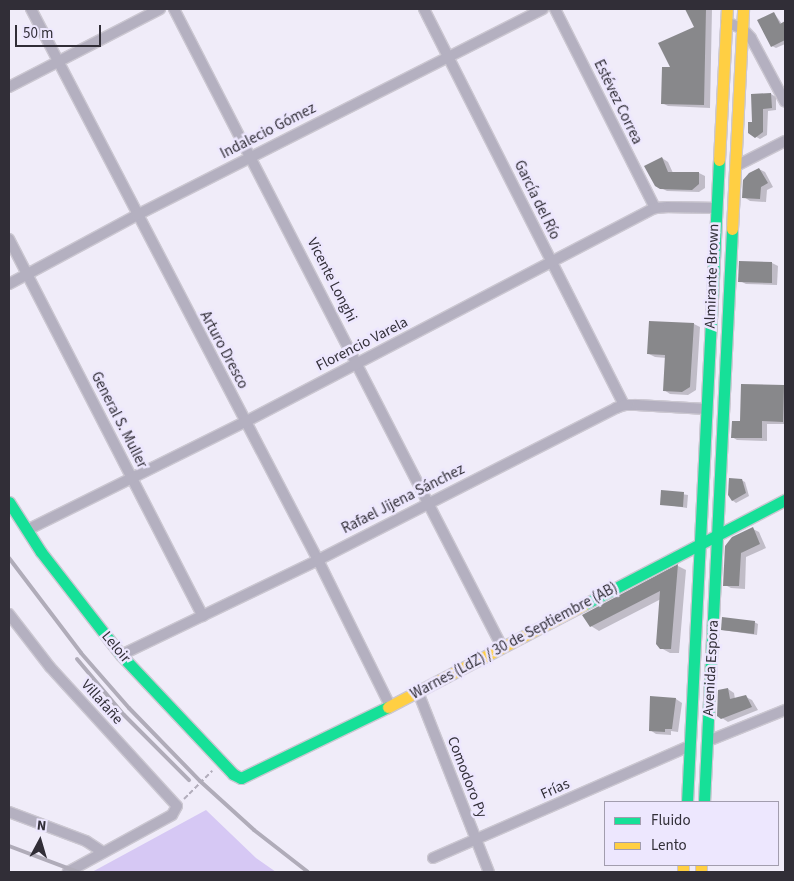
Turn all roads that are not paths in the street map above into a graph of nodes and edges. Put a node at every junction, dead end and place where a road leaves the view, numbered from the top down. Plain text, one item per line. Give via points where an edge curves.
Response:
1 (31, 9) edge
2 (160, 9) edge
3 (174, 9) edge
4 (424, 9) edge
5 (543, 9) edge
6 (555, 9) edge
7 (726, 9) edge
8 (743, 9) edge
9 (726, 22) junction
10 (743, 29) junction
11 (449, 55) junction
12 (58, 61) junction
13 (9, 87) edge
14 (785, 102) edge
15 (785, 141) edge
16 (251, 156) junction
17 (736, 166) junction
18 (654, 208) junction
19 (715, 208) junction
20 (137, 214) junction
21 (9, 239) edge
22 (551, 264) junction
23 (27, 275) junction
24 (9, 284) edge
25 (358, 362) junction
26 (624, 405) junction
27 (706, 409) junction
28 (245, 422) junction
29 (133, 478) junction
30 (785, 500) edge
31 (9, 502) edge
32 (429, 502) junction
33 (27, 530) junction
34 (718, 534) junction
35 (700, 543) junction
36 (318, 560) junction
37 (9, 614) edge
38 (203, 616) junction
39 (502, 647) junction
40 (121, 655) junction
41 (418, 692) junction
42 (390, 706) junction
43 (785, 710) edge
44 (708, 741) junction
45 (689, 746) junction
46 (241, 778) joint
47 (687, 801) edge
48 (704, 801) edge
49 (9, 812) edge
50 (476, 839) junction
51 (104, 852) junction
52 (432, 858) dead end
53 (68, 872) edge
54 (489, 872) edge

1 - 12 street, Arturo Dresco
2 - 12 street
3 - 16 street, Vicente Longhi
4 - 11 street, García del Río
5 - 11 street, Indalecio Gómez
6 - 18 street, Estévez Correa
7 - 9 main road, Almirante Brown
8 - 10 main road, Almirante Brown
9 - 10 street
9 - 19 main road, Almirante Brown
10 - 14 street via 756,45
10 - 17 main road, Almirante Brown
11 - 16 street, Indalecio Gómez
11 - 22 street, García del Río
12 - 13 street
12 - 20 street, Arturo Dresco
15 - 17 street
16 - 20 street, Indalecio Gómez
16 - 25 street, Vicente Longhi
17 - 34 main road, Almirante Brown
18 - 19 street, Florencio Varela
18 - 22 street, Florencio Varela
19 - 27 main road, Almirante Brown
20 - 23 street, Indalecio Gómez
20 - 28 street, Arturo Dresco
21 - 23 street, General S. Muller
22 - 25 street, Florencio Varela
22 - 26 street, García del Río
23 - 24 street, Indalecio Gómez
23 - 29 street, General S. Muller
25 - 28 street, Florencio Varela
25 - 32 street, Vicente Longhi
26 - 27 street, Rafael Jijena Sánchez
26 - 32 street, Rafael Jijena Sánchez
27 - 35 main road, Almirante Brown
28 - 29 street, Florencio Varela
28 - 36 street, Arturo Dresco
29 - 33 street, Florencio Varela
29 - 38 street, General S. Muller
30 - 34 main road, Warnes (LdZ) / 30 de Septiembre (AB)
31 - 33 main road, Leloir
32 - 36 street, Rafael Jijena Sánchez
32 - 39 street, Vicente Longhi
33 - 40 main road, Leloir
34 - 35 main road, Warnes (LdZ) / 30 de Septiembre (AB)
34 - 44 main road, Avenida Espora
35 - 39 main road, Warnes (LdZ) / 30 de Septiembre (AB)
35 - 45 main road, Avenida Espora
36 - 38 street, Rafael Jijena Sánchez
36 - 42 street, Arturo Dresco
37 - 51 street, Villafañe via 50,667 177,806 172,815
38 - 40 street, Rafael Jijena Sánchez
39 - 41 main road, Warnes (LdZ) / 30 de Septiembre (AB)
40 - 46 main road, Leloir via 232,774
41 - 42 main road, Warnes (LdZ) / 30 de Septiembre (AB)
41 - 50 street, Comodoro Py
42 - 46 main road, Warnes (LdZ) / 30 de Septiembre (AB)
43 - 44 street
44 - 48 main road, Avenida Espora
45 - 47 main road, Avenida Espora
45 - 50 street, Frías
49 - 51 street via 86,840
50 - 52 street, Frías
50 - 54 street, Comodoro Py
51 - 53 street

